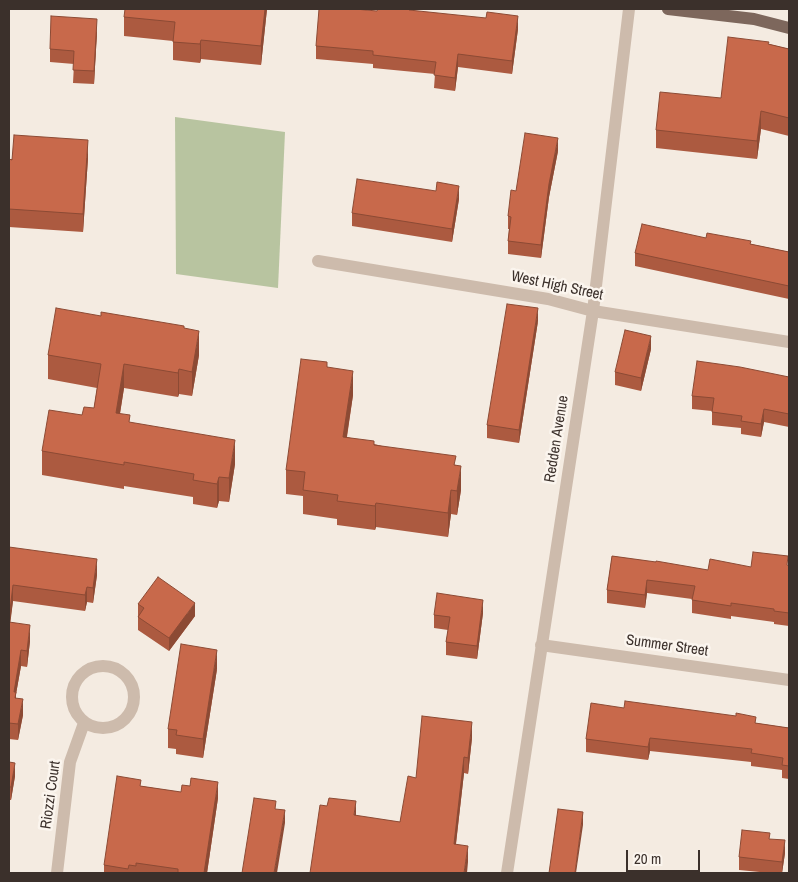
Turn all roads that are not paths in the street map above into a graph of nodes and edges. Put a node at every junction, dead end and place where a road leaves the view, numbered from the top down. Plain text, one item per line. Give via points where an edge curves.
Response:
1 (629, 9) edge
2 (668, 9) edge
3 (789, 28) edge
4 (318, 261) dead end
5 (593, 311) junction
6 (789, 342) edge
7 (541, 645) junction
8 (789, 680) edge
9 (84, 723) junction
10 (56, 873) edge
11 (507, 873) edge

1 - 5 street, Redden Avenue
2 - 3 main road via 754,19
4 - 5 street, West High Street via 548,299
5 - 6 street, West High Street
5 - 7 street, Redden Avenue
7 - 8 street, Summer Street
7 - 11 street, Redden Avenue
9 - 9 street via 105,729 124,720 131,711 133,690 122,672 103,666 84,672 77,678 71,697 77,716
9 - 10 street, Riozzi Court via 70,762

